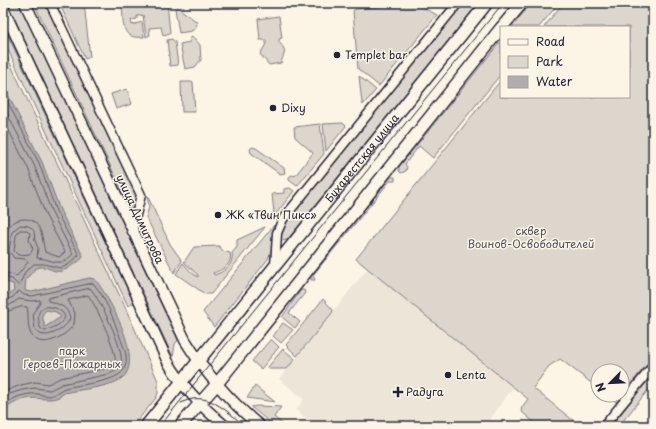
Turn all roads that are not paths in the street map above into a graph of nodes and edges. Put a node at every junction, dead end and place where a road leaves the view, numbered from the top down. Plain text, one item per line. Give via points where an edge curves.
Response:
1 (25, 3) edge
2 (50, 3) edge
3 (458, 3) edge
4 (487, 3) edge
5 (522, 3) edge
6 (3, 8) edge
7 (504, 26) edge
8 (500, 30) edge
9 (132, 231) junction
10 (275, 266) junction
11 (198, 361) junction
12 (653, 366) edge
13 (182, 381) junction
14 (216, 385) junction
15 (199, 402) junction
16 (146, 426) edge
17 (180, 426) edge
18 (225, 426) edge
19 (260, 426) edge
20 (604, 426) edge

1 - 9 street, улица Димитрова
2 - 9 street via 141,195
3 - 10 street via 283,219 277,234
4 - 10 main road, Бухарестская улица
5 - 7 main road
6 - 13 street via 168,362
8 - 14 main road
9 - 11 street, улица Димитрова
10 - 11 main road, Бухарестская улица
11 - 13 main road, Бухарестская улица
11 - 14 street, улица Димитрова
12 - 20 street
13 - 15 street
13 - 16 main road, Бухарестская улица
14 - 15 main road
14 - 19 street, улица Димитрова via 236,407
15 - 17 main road
15 - 18 street

